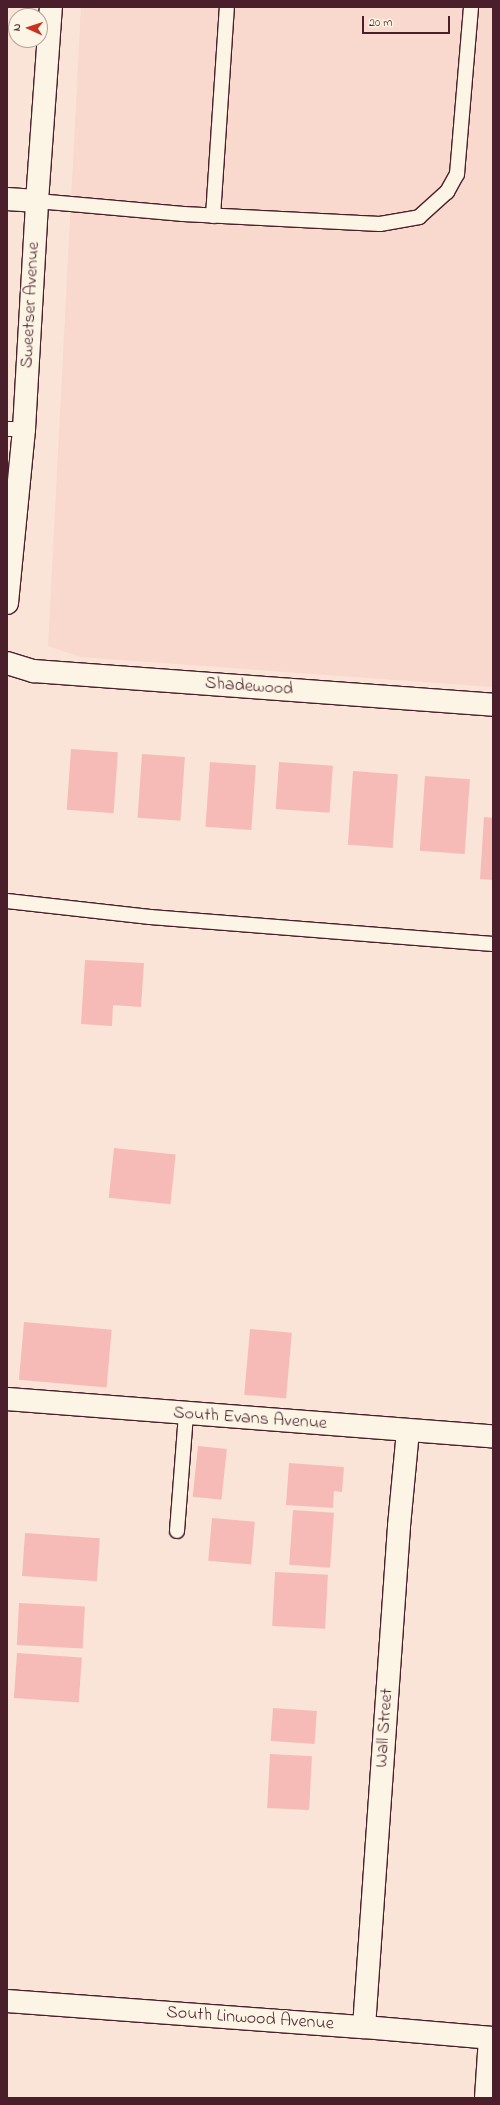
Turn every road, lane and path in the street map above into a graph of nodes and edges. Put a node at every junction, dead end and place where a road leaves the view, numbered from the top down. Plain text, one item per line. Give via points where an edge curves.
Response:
1 (51, 7) edge
2 (227, 7) edge
3 (471, 7) edge
4 (7, 199) edge
5 (37, 201) junction
6 (213, 216) junction
7 (16, 429) edge
8 (7, 603) edge
9 (7, 663) edge
10 (493, 705) edge
11 (7, 901) edge
12 (493, 944) edge
13 (7, 1400) edge
14 (186, 1414) junction
15 (408, 1430) junction
16 (493, 1436) edge
17 (176, 1531) dead end
18 (7, 2001) edge
19 (364, 2027) junction
20 (491, 2038) edge
21 (486, 2098) edge

1 - 5 street, Sweetser Avenue
2 - 6 lane
3 - 6 lane via 457,174 447,192 432,207 419,217 380,224
4 - 5 street
5 - 6 lane
5 - 7 street, Sweetser Avenue
7 - 8 street, Sweetser Avenue
9 - 10 street, Shadewood via 34,671
11 - 12 lane via 150,917
13 - 14 street, South Evans Avenue
14 - 15 street, South Evans Avenue
14 - 17 lane
15 - 16 street, South Evans Avenue
15 - 19 street, Wall Street via 398,1534
18 - 19 street, South Linwood Avenue
19 - 20 street, South Linwood Avenue
20 - 21 street

